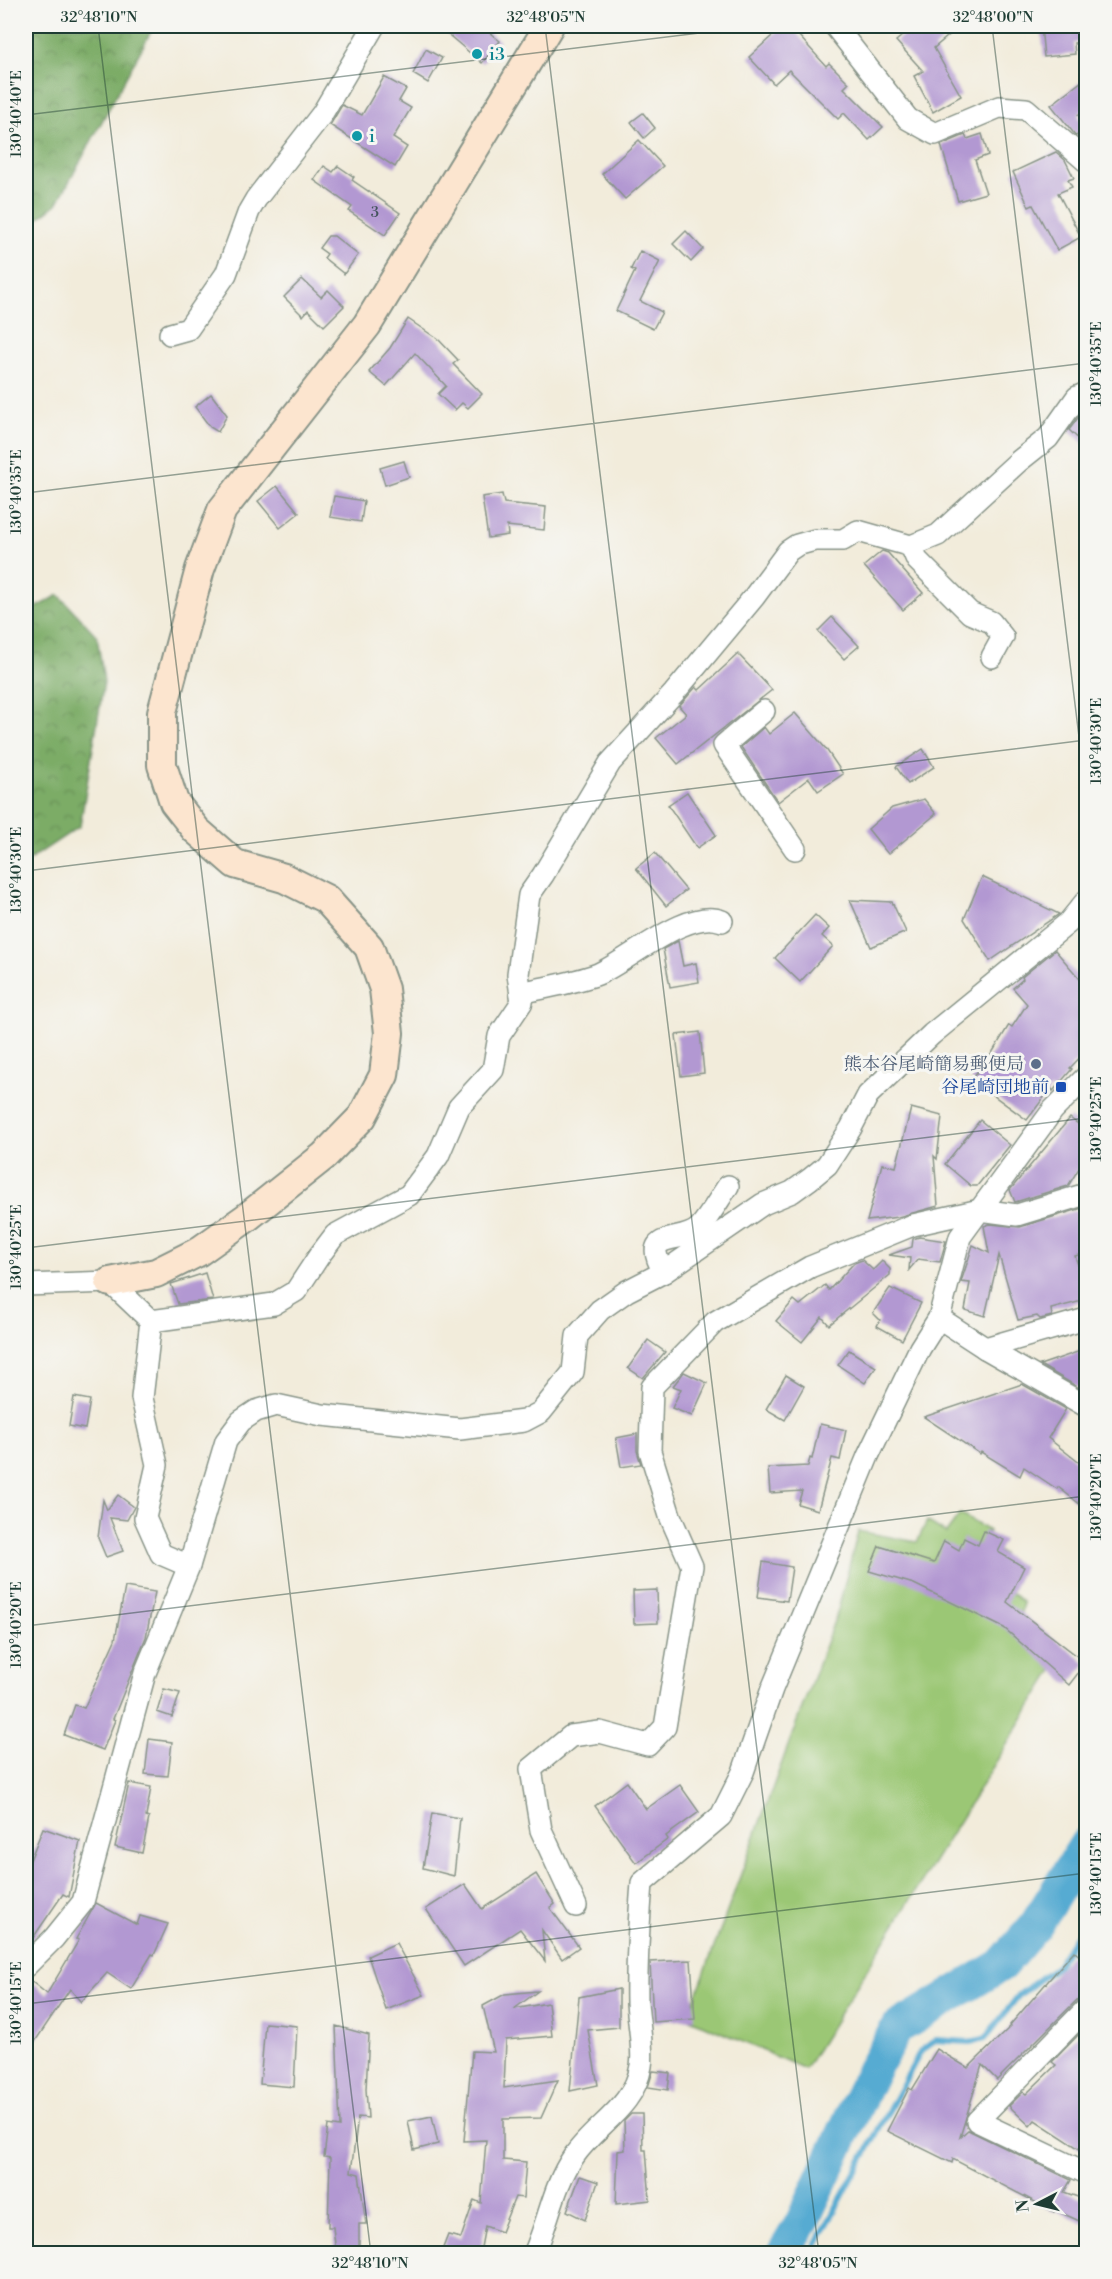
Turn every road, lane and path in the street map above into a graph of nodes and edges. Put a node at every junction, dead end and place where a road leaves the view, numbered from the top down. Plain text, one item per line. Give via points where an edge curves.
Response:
1 (374, 26) edge
2 (547, 26) edge
3 (835, 26) edge
4 (1086, 161) edge
5 (170, 334) dead end
6 (1086, 393) edge
7 (911, 546) junction
8 (992, 657) dead end
9 (764, 711) dead end
10 (795, 849) dead end
11 (1086, 901) edge
12 (722, 921) dead end
13 (521, 993) junction
14 (1086, 1077) edge
15 (728, 1186) dead end
16 (1086, 1194) edge
17 (980, 1210) junction
18 (664, 1272) junction
19 (110, 1282) junction
20 (26, 1285) edge
21 (939, 1318) junction
22 (1086, 1319) edge
23 (151, 1321) junction
24 (986, 1348) junction
25 (1086, 1406) edge
26 (189, 1566) junction
27 (576, 1906) dead end
28 (26, 1966) edge
29 (1086, 2009) edge
30 (1086, 2171) edge
31 (534, 2253) edge

1 - 5 street via 322,114 256,199 226,274 188,329
2 - 19 street via 367,325 222,510 200,569 162,712 162,765 174,802 195,830 235,864 284,878 326,899 369,947 384,989 389,1032 384,1075 362,1117 324,1156 246,1218 198,1252 156,1273
3 - 4 street via 908,118 935,134 999,107 1026,109
6 - 7 street via 1077,397 1048,438 938,535
7 - 8 street via 917,560 970,613 991,622 1003,637
7 - 13 street via 858,531 843,540 815,540 788,551 674,693 610,763 529,895 518,974
9 - 10 street via 724,745
11 - 18 street via 1068,923 932,1034 868,1095 826,1165 792,1192 763,1204
12 - 13 street via 692,920 598,974
13 - 23 street via 522,1002 499,1036 494,1070 459,1107 438,1156 409,1195 336,1235 296,1291 274,1305
14 - 17 street via 1053,1110
15 - 18 street via 697,1229 662,1240 656,1248 656,1259
16 - 17 street via 1017,1215
17 - 21 street via 960,1237
17 - 27 street via 913,1225 810,1267 716,1322 652,1387 650,1451 670,1516 692,1566 691,1578 665,1727 648,1745 600,1732 570,1736 531,1769 541,1830
18 - 26 street via 600,1310 577,1336 573,1372 541,1412 524,1421 460,1429 322,1415 276,1405 256,1411 241,1421 226,1442
19 - 20 street
19 - 23 street
21 - 24 street
21 - 31 street via 920,1348 868,1456 772,1689 743,1772 721,1816 642,1882 637,1988 641,2066 629,2099 575,2155 557,2185 545,2230
22 - 24 street
23 - 26 street via 142,1398 157,1465 145,1518 161,1554
24 - 25 street
26 - 28 street via 145,1673 82,1902
29 - 30 street via 977,2121

